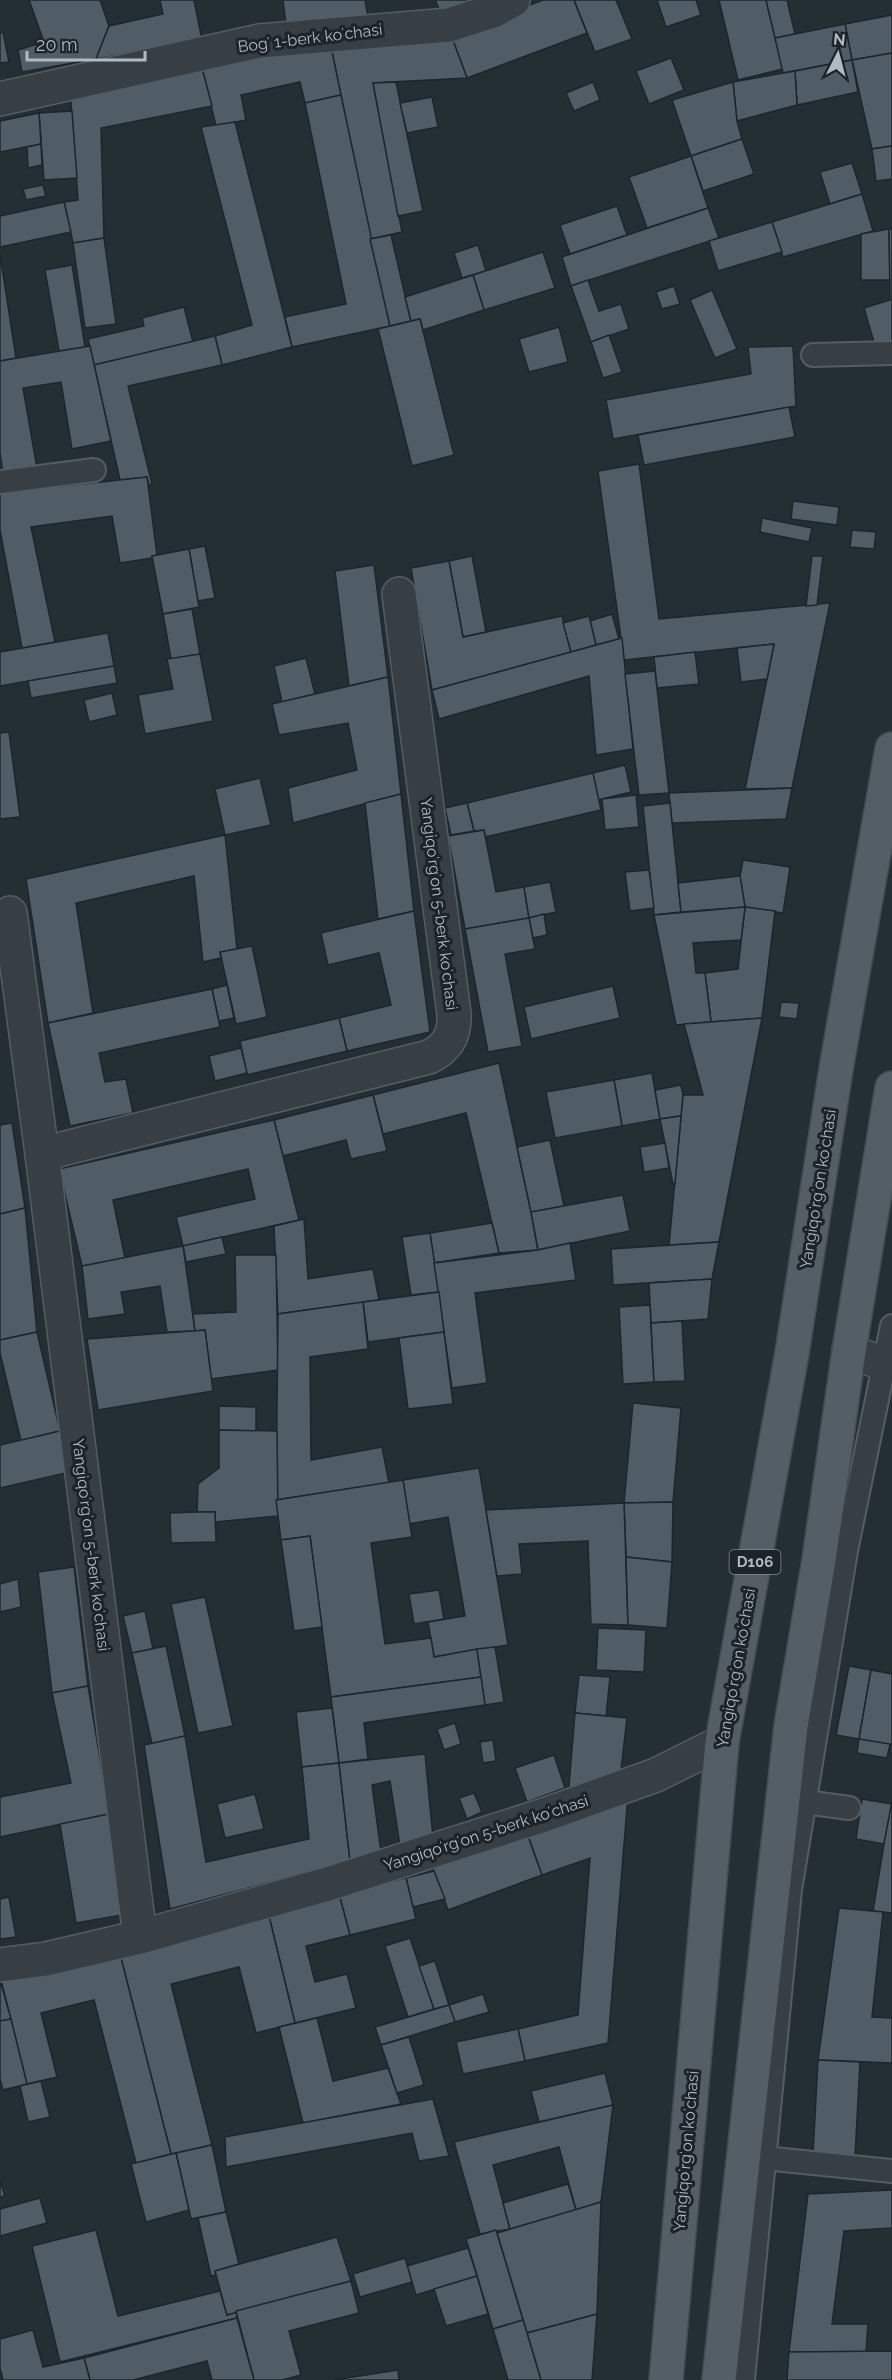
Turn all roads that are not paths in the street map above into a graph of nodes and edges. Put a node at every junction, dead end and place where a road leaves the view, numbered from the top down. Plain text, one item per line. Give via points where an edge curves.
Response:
1 (513, 0) edge
2 (0, 99) edge
3 (892, 352) edge
4 (813, 355) dead end
5 (94, 470) dead end
6 (0, 482) edge
7 (399, 594) dead end
8 (892, 749) edge
9 (10, 913) dead end
10 (892, 1088) edge
11 (42, 1154) junction
12 (892, 1326) edge
13 (849, 1351) junction
14 (888, 1364) edge
15 (722, 1742) junction
16 (805, 1802) junction
17 (849, 1808) dead end
18 (140, 1936) junction
19 (0, 1965) edge
20 (764, 2158) junction
21 (892, 2171) edge
22 (666, 2380) edge
23 (719, 2380) edge
24 (743, 2380) edge

1 - 2 street, Bogʻ 1-berk koʻchasi via 494,11 449,25 259,41
3 - 4 lane
5 - 6 lane
7 - 11 street, Yangiqoʻrgʻon 5-berk koʻchasi via 454,1014 453,1033 447,1043 429,1057
8 - 15 main road, Yangiqoʻrgʻon koʻchasi / D106 via 792,1353
9 - 11 street, Yangiqoʻrgʻon 5-berk koʻchasi
10 - 13 main road
11 - 18 street, Yangiqoʻrgʻon 5-berk koʻchasi
12 - 14 lane
13 - 14 street
13 - 23 main road via 791,1726
14 - 16 lane via 846,1551
15 - 18 street, Yangiqoʻrgʻon 5-berk koʻchasi via 656,1775 544,1815 331,1883
15 - 22 main road, Yangiqoʻrgʻon koʻchasi / D106
16 - 17 lane
16 - 20 lane via 790,1890
18 - 19 street, Yangiqoʻrgʻon 5-berk koʻchasi via 46,1959
20 - 21 lane
20 - 24 lane

